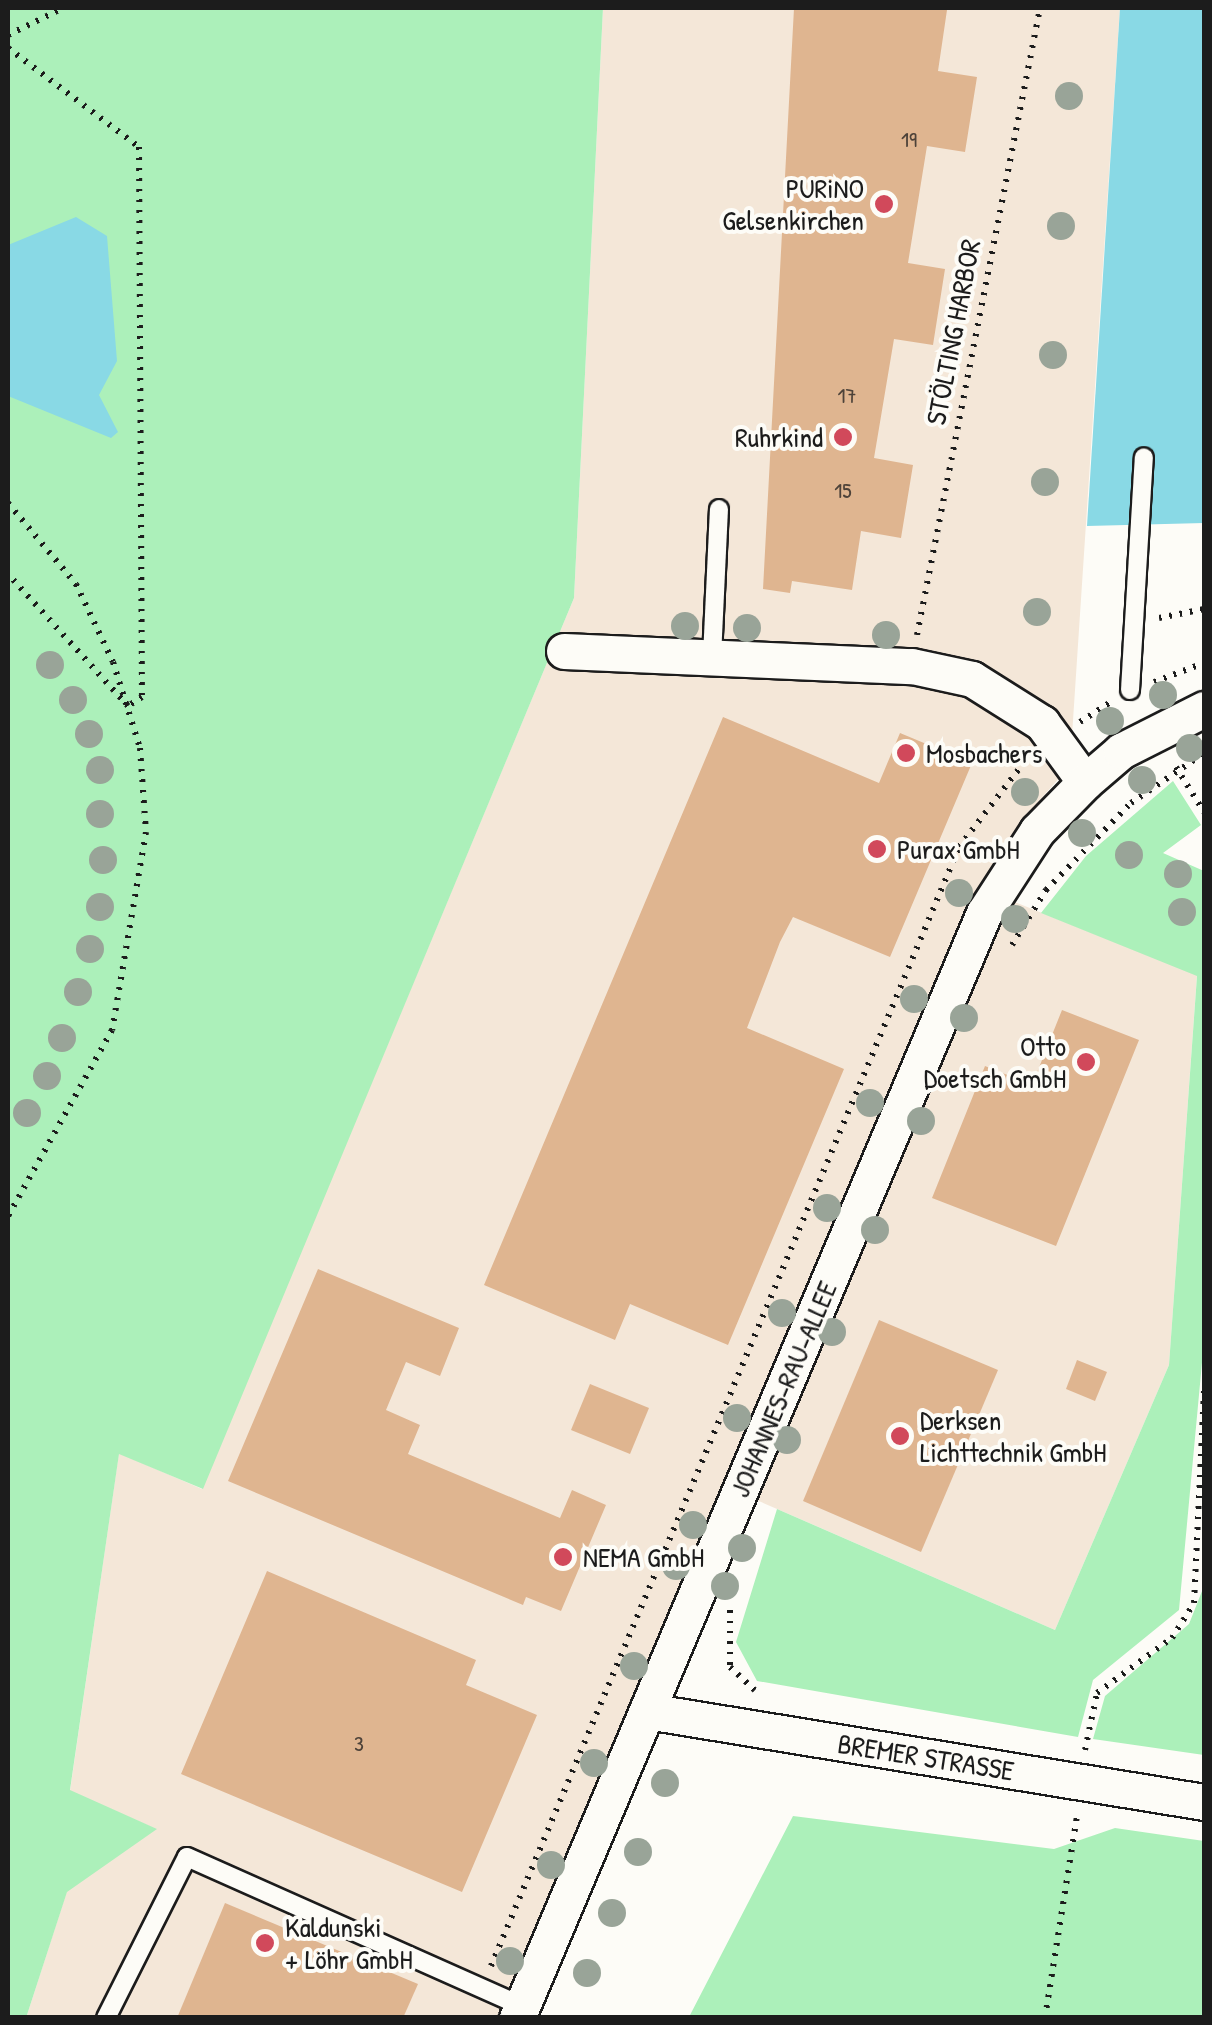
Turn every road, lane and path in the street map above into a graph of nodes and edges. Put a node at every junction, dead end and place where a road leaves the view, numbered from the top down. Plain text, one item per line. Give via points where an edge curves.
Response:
1 (63, 8) edge
2 (1040, 8) edge
3 (8, 35) edge
4 (8, 48) edge
5 (1144, 457) dead end
6 (8, 504) edge
7 (719, 509) dead end
8 (8, 574) edge
9 (1204, 608) edge
10 (1128, 619) junction
11 (564, 651) dead end
12 (712, 658) junction
13 (912, 666) junction
14 (1130, 690) dead end
15 (128, 706) junction
16 (1204, 709) edge
17 (1038, 750) dead end
18 (1204, 753) edge
19 (1181, 775) dead end
20 (1085, 782) junction
21 (1204, 812) edge
22 (1009, 950) dead end
23 (8, 1216) edge
24 (1204, 1388) edge
25 (736, 1596) dead end
26 (775, 1697) dead end
27 (647, 1711) junction
28 (1087, 1738) dead end
29 (1066, 1744) dead end
30 (1103, 1750) dead end
31 (1080, 1797) dead end
32 (1204, 1802) edge
33 (483, 1984) junction
34 (520, 2012) edge
35 (106, 2018) edge
36 (1045, 2018) edge

1 - 3 path
2 - 13 path, STÖLTING HARBOR
4 - 15 path via 139,147 149,682
5 - 10 lane
6 - 15 path via 76,584
7 - 12 lane
8 - 15 path
9 - 10 path
10 - 14 lane
11 - 12 street
12 - 13 street
13 - 20 street via 972,679 1014,701
15 - 23 path via 146,832 112,1030
16 - 20 street, JOHANNES-RAU-ALLEE via 1121,751
17 - 33 path via 1014,767 959,847
18 - 22 path via 1131,803 1046,890
19 - 21 path
20 - 27 street, JOHANNES-RAU-ALLEE via 1037,831 984,912
24 - 28 path via 1194,1604 1172,1638 1107,1680
25 - 26 path via 730,1668 747,1688
27 - 32 street, BREMER STRASSE
27 - 34 street, JOHANNES-RAU-ALLEE
29 - 30 path
31 - 36 path
33 - 34 lane
33 - 35 lane via 187,1857

